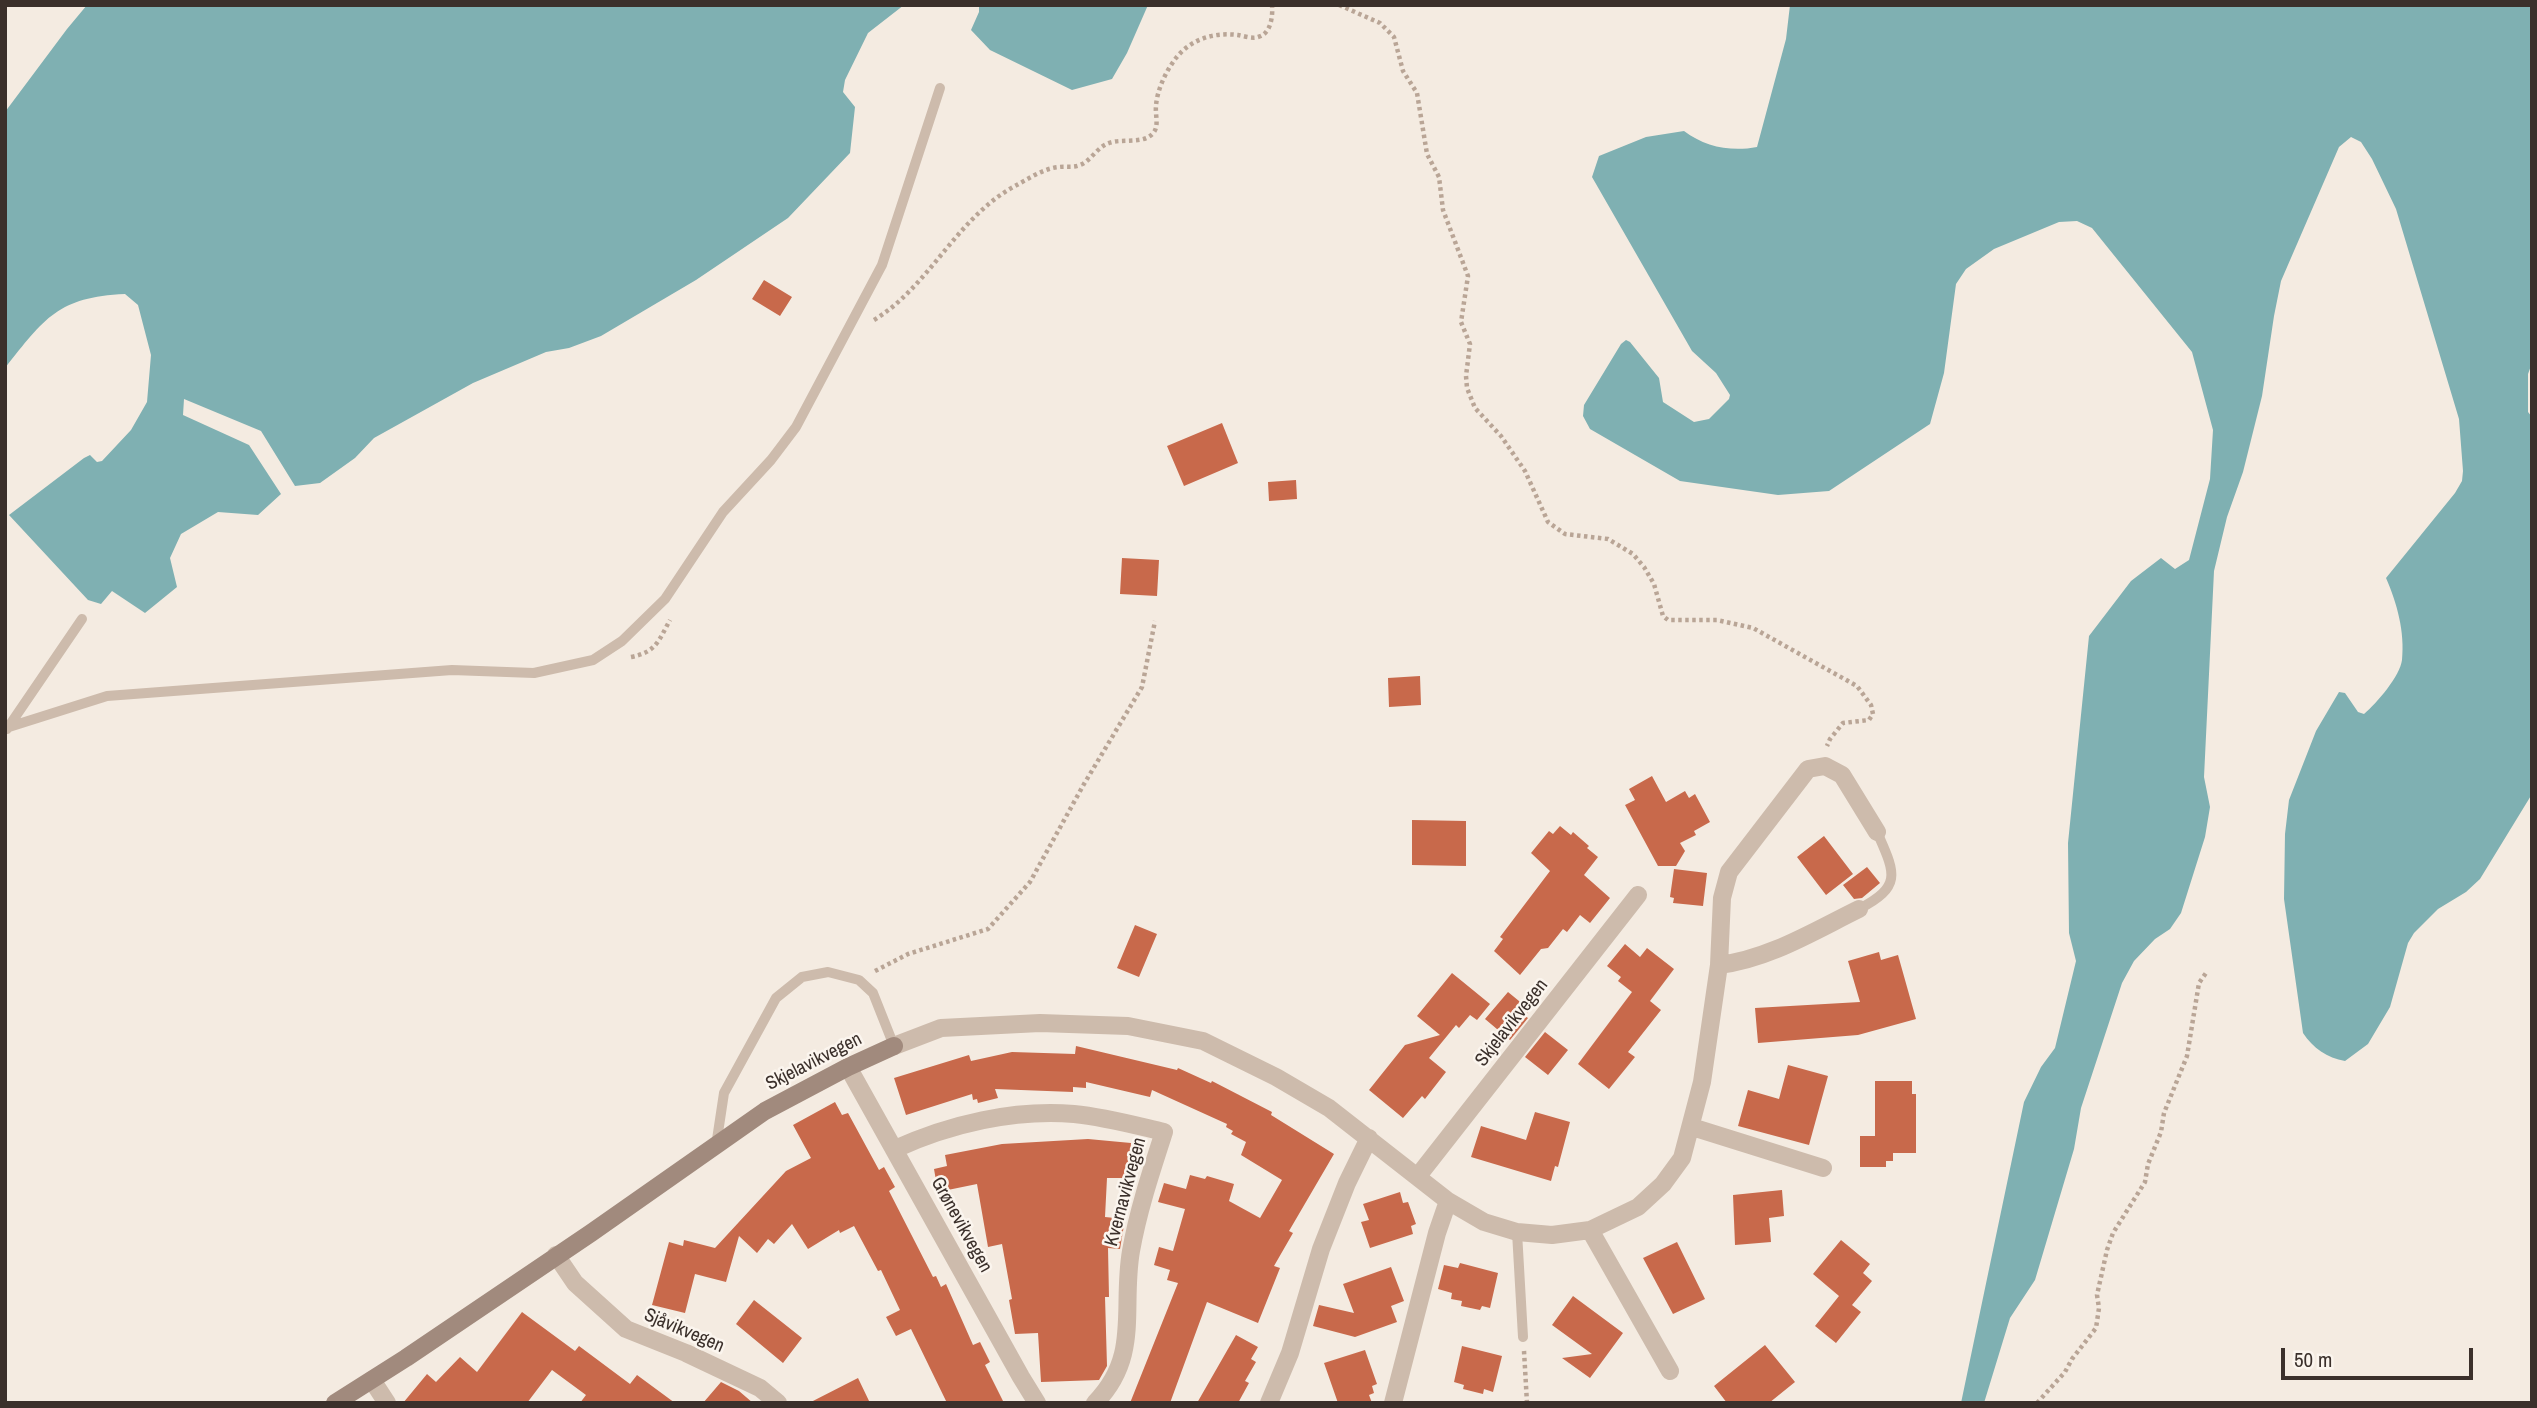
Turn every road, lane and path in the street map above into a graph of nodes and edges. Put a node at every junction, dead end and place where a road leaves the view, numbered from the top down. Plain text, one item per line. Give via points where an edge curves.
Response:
1 (1272, 5) edge
2 (1339, 5) edge
3 (940, 88) dead end
4 (1058, 167) dead end
5 (82, 619) dead end
6 (1155, 621) dead end
7 (7, 729) edge
8 (1819, 767) junction
9 (1877, 832) joint
10 (1638, 895) dead end
11 (1859, 909) joint
12 (1719, 965) junction
13 (2206, 973) dead end
14 (859, 980) junction
15 (894, 1046) junction
16 (848, 1067) junction
17 (1692, 1127) junction
18 (1369, 1138) junction
19 (716, 1146) junction
20 (895, 1149) junction
21 (1823, 1168) dead end
22 (1418, 1177) junction
23 (1448, 1200) junction
24 (1590, 1230) junction
25 (1517, 1232) junction
26 (556, 1255) junction
27 (1523, 1337) joint
28 (1670, 1371) dead end
29 (372, 1380) junction
30 (335, 1403) edge
31 (387, 1403) edge
32 (778, 1403) edge
33 (1037, 1403) edge
34 (1095, 1403) edge
35 (1269, 1403) edge
36 (1393, 1403) edge
37 (1527, 1403) edge
38 (2037, 1403) edge

1 - 4 path via 1271,22 1262,36 1213,35 1193,42 1176,57 1157,97 1153,134 1108,143 1083,164
2 - 8 path via 1380,23 1394,37 1403,71 1417,93 1427,154 1439,177 1443,210 1468,276 1461,322 1470,344 1466,376 1475,408 1525,471 1548,522 1565,534 1608,539 1633,554 1654,584 1662,616 1753,628 1857,686 1874,709 1873,715 1869,720 1843,723 1830,739
3 - 7 lane via 883,265 796,427 723,512 665,599 622,641 593,660 534,673 452,670 107,696
5 - 7 lane
6 - 14 path via 1142,687 1030,882 988,929 908,954
8 - 9 street via 1842,775
8 - 12 street, Skjelavikvegen via 1808,769 1729,872 1722,898
9 - 11 lane via 1891,878 1882,897
10 - 22 street, Skjelavikvegen
11 - 12 street via 1760,956
12 - 17 street, Skjelavikvegen
13 - 38 path via 2199,983 2187,1056 2164,1112 2145,1182 2107,1250 2097,1295 2096,1328
14 - 15 lane via 873,993
14 - 19 lane via 828,972 802,976 776,998 724,1093
15 - 16 main road, Skjelavikvegen
15 - 18 street, Skjelavikvegen via 941,1028 1040,1023 1128,1026 1203,1041 1276,1077
16 - 19 main road, Skjelavikvegen via 765,1111
16 - 20 street, Grønevikvegen
17 - 21 street
17 - 24 street, Skjelavikvegen via 1682,1158 1663,1184 1637,1207
18 - 22 street, Skjelavikvegen
18 - 35 street via 1321,1249 1290,1353
19 - 26 main road, Skjelavikvegen
20 - 33 street, Grønevikvegen
20 - 34 street, Kvernavikvegen via 954,1127 1033,1115 1111,1119 1164,1132 1131,1253 1121,1366
22 - 23 street, Skjelavikvegen
23 - 25 street, Skjelavikvegen via 1484,1222
23 - 36 street
24 - 25 street, Skjelavikvegen via 1552,1235
24 - 28 street
25 - 27 lane
26 - 29 main road, Skjelavikvegen
26 - 32 street, Sjåvikvegen via 575,1283 626,1329 760,1388
27 - 37 path
29 - 30 main road, Skjelavikvegen
29 - 31 street

